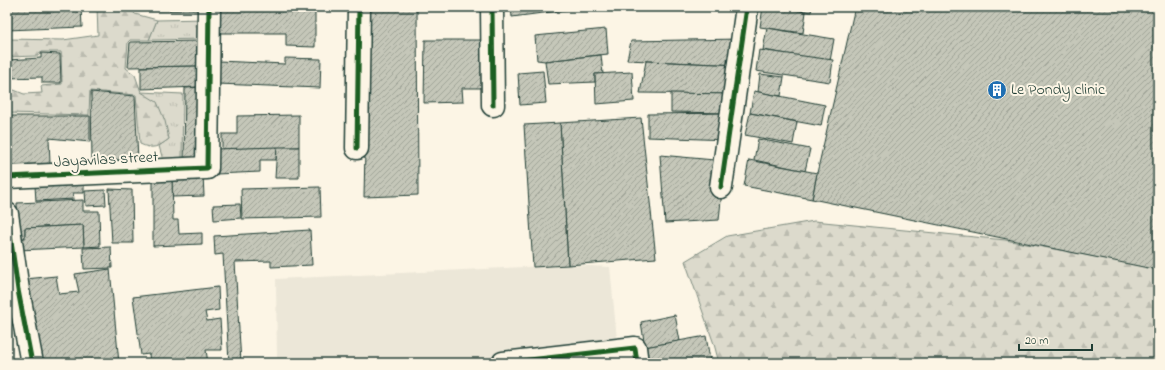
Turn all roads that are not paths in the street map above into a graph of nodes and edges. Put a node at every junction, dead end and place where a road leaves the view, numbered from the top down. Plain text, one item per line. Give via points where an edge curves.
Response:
1 (209, 7) edge
2 (358, 7) edge
3 (492, 7) edge
4 (747, 7) edge
5 (493, 105) dead end
6 (357, 148) dead end
7 (7, 177) edge
8 (721, 187) dead end
9 (7, 214) edge
10 (13, 292) edge
11 (636, 356) edge
12 (32, 363) edge
13 (504, 363) edge

1 - 7 street, Jayavilas street via 207,168
2 - 6 street
3 - 5 street
4 - 8 street
9 - 10 street
10 - 12 street
11 - 13 street

